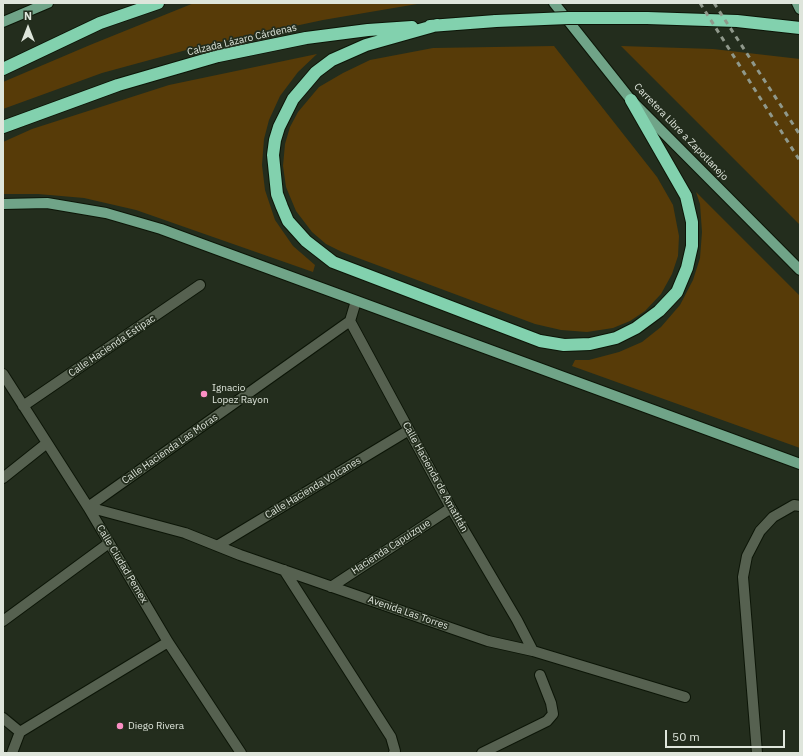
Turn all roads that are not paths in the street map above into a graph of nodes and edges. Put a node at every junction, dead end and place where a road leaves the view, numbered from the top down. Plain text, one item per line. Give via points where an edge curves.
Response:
1 (138, 3) edge
2 (158, 3) edge
3 (554, 3) edge
4 (797, 3) edge
5 (43, 4) edge
6 (800, 9) edge
7 (3, 22) edge
8 (100, 23) junction
9 (437, 25) junction
10 (800, 28) edge
11 (3, 69) edge
12 (631, 100) junction
13 (3, 127) edge
14 (3, 204) edge
15 (800, 270) edge
16 (200, 285) dead end
17 (356, 301) junction
18 (350, 321) junction
19 (3, 374) edge
20 (23, 406) junction
21 (409, 430) junction
22 (47, 443) junction
23 (800, 464) edge
24 (3, 478) edge
25 (800, 506) edge
26 (88, 507) junction
27 (451, 508) junction
28 (109, 543) junction
29 (217, 546) junction
30 (284, 570) junction
31 (331, 587) junction
32 (3, 621) edge
33 (168, 642) junction
34 (533, 651) junction
35 (540, 675) dead end
36 (685, 697) dead end
37 (3, 718) edge
38 (20, 732) junction
39 (12, 753) edge
40 (241, 753) edge
41 (394, 753) edge
42 (482, 753) edge
43 (757, 753) edge

1 - 8 highway
2 - 8 highway
3 - 12 main road, Carretera Libre a Zapotlanejo
4 - 6 main road
5 - 7 main road
8 - 11 highway
9 - 10 highway, Calzada Lázaro Cárdenas, bridge via 568,18 647,18 737,21
9 - 12 highway via 366,45 332,60 316,72 293,99 279,128 273,155 277,194 282,207 288,221 301,236 333,262 540,341 564,345 590,344 616,338 636,328 659,311 677,292 687,268 692,246 692,222 686,196
9 - 13 highway, Calzada Lázaro Cárdenas via 306,38 218,56 118,84
12 - 15 main road, Carretera Libre a Zapotlanejo
14 - 17 main road via 47,203 106,213 162,229
16 - 20 street, Calle Hacienda Estipac
17 - 18 street
17 - 23 main road
18 - 21 street, Calle Hacienda de Amatitán
18 - 26 street, Calle Hacienda Las Moras
19 - 20 street, Calle Ciudad Pemex
20 - 22 street, Calle Ciudad Pemex
21 - 27 street, Calle Hacienda de Amatitán
21 - 29 street, Calle Hacienda Volcanes
22 - 24 street
22 - 26 street, Calle Ciudad Pemex
25 - 43 street via 794,505 772,517 760,531 747,556 743,577
26 - 28 street, Calle Ciudad Pemex
26 - 29 street, Avenida Las Torres via 185,533
27 - 31 street, Hacienda Capuizque
27 - 34 street, Calle Hacienda de Amatitán
28 - 32 street
28 - 33 street, Calle Ciudad Pemex
29 - 30 street, Avenida Las Torres
30 - 31 street, Avenida Las Torres
30 - 41 street via 391,737
31 - 34 street, Avenida Las Torres via 488,641
33 - 38 street
33 - 40 street, Calle Ciudad Pemex
34 - 36 street, Avenida Las Torres
35 - 42 street via 553,714 547,721
37 - 38 street
38 - 39 street

